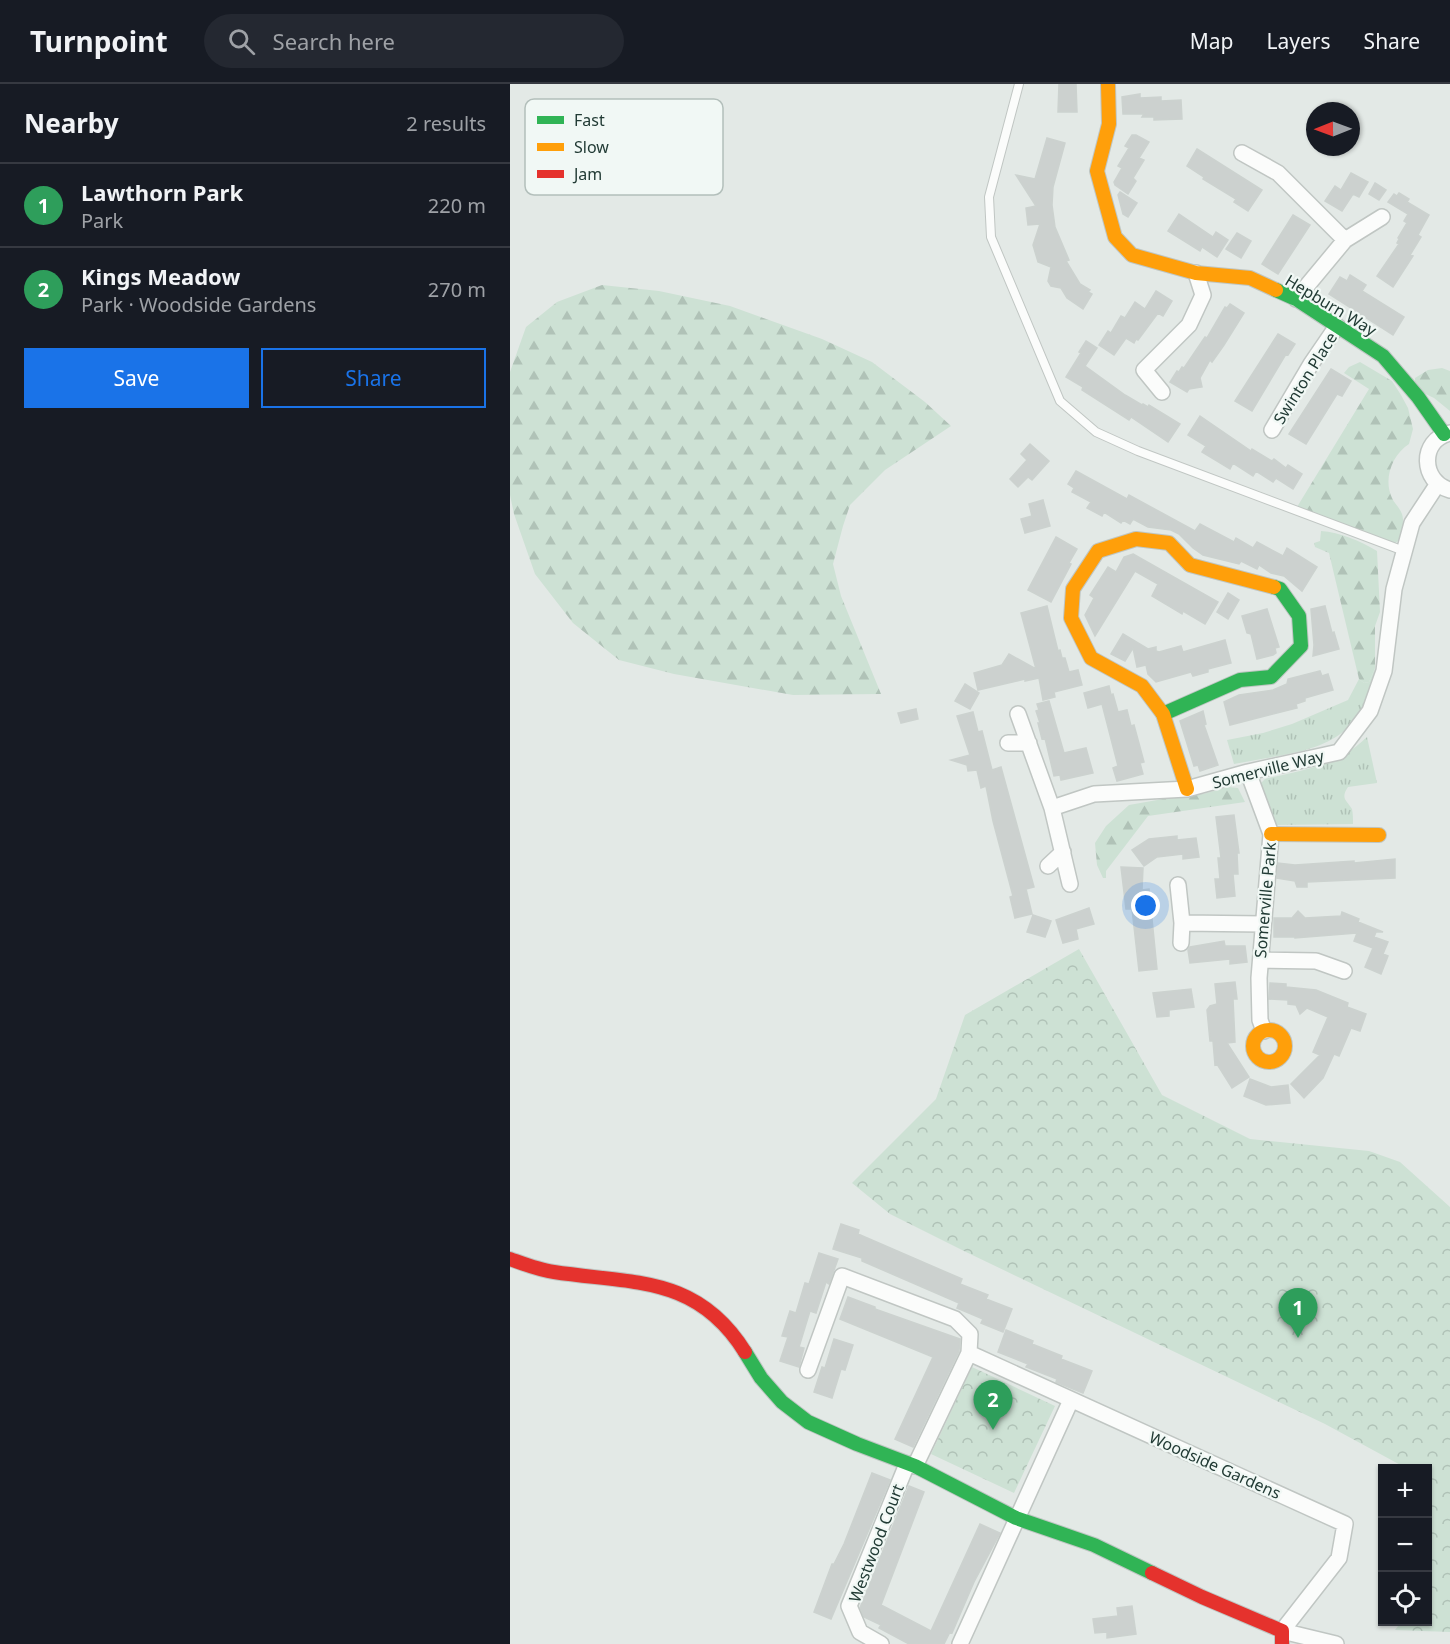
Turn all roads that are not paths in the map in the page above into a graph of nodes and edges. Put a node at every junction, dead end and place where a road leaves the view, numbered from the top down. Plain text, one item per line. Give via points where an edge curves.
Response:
1 (1019, 84) edge
2 (1108, 84) edge
3 (1242, 153) dead end
4 (1382, 218) dead end
5 (1345, 240) junction
6 (1196, 273) junction
7 (1296, 299) junction
8 (1337, 326) junction
9 (1162, 392) dead end
10 (1272, 430) dead end
11 (1447, 434) edge
12 (1444, 487) edge
13 (1404, 551) junction
14 (1018, 714) dead end
15 (1163, 714) junction
16 (1029, 742) junction
17 (1008, 743) dead end
18 (1248, 772) junction
19 (1187, 789) junction
20 (1052, 808) junction
21 (1271, 834) junction
22 (1379, 835) dead end
23 (1063, 852) junction
24 (1048, 866) dead end
25 (1070, 884) dead end
26 (1178, 885) dead end
27 (1182, 923) junction
28 (1263, 924) junction
29 (1181, 943) dead end
30 (1261, 960) junction
31 (1344, 971) dead end
32 (1264, 1031) dead end
33 (510, 1259) edge
34 (969, 1353) junction
35 (808, 1370) dead end
36 (1071, 1400) junction
37 (911, 1465) junction
38 (1016, 1518) junction
39 (1282, 1638) edge
40 (881, 1644) edge
41 (960, 1644) edge
42 (1336, 1644) edge

1 - 13 lane via 988,197 991,237 1060,401 1096,432 1138,451
2 - 6 street, Hepburn Way via 1109,124 1097,171 1115,237 1132,255
3 - 5 street via 1278,173
4 - 5 street
5 - 7 street
6 - 7 street, Hepburn Way via 1250,278
6 - 9 street via 1203,296 1189,325 1144,370
7 - 8 street, Hepburn Way
8 - 10 street, Swinton Place
8 - 11 street, Hepburn Way via 1383,356
11 - 12 street via 1437,438 1426,464 1429,474
12 - 13 street, Somerville Way via 1412,524
13 - 18 street, Somerville Way via 1394,589 1384,671 1370,711 1338,752
14 - 16 street
15 - 15 street via 1142,686 1090,658 1071,618 1073,589 1098,551 1136,539 1169,543 1190,565 1280,590 1299,615 1301,646 1271,677 1240,680
15 - 19 street
16 - 17 street
16 - 20 street
18 - 19 street, Somerville Way
18 - 21 street, Somerville Park
19 - 20 street, Somerville Way via 1094,794
20 - 23 street
21 - 22 street
21 - 28 street, Somerville Park
23 - 24 street
23 - 25 street
26 - 27 street
27 - 28 street
27 - 29 street
28 - 30 street, Somerville Park
30 - 31 street via 1316,961
30 - 32 street, Somerville Park via 1260,1020
33 - 37 street via 550,1272 627,1281 692,1298 711,1311 738,1341 782,1402 808,1422
34 - 35 street via 970,1334 955,1319 842,1276
34 - 36 street, Woodside Gardens
34 - 37 street
36 - 38 street
36 - 39 street, Woodside Gardens via 1345,1524 1339,1558
37 - 38 street
37 - 40 street, Westwood Court via 849,1606 860,1632
38 - 39 street via 1094,1545
38 - 41 street
39 - 42 street

